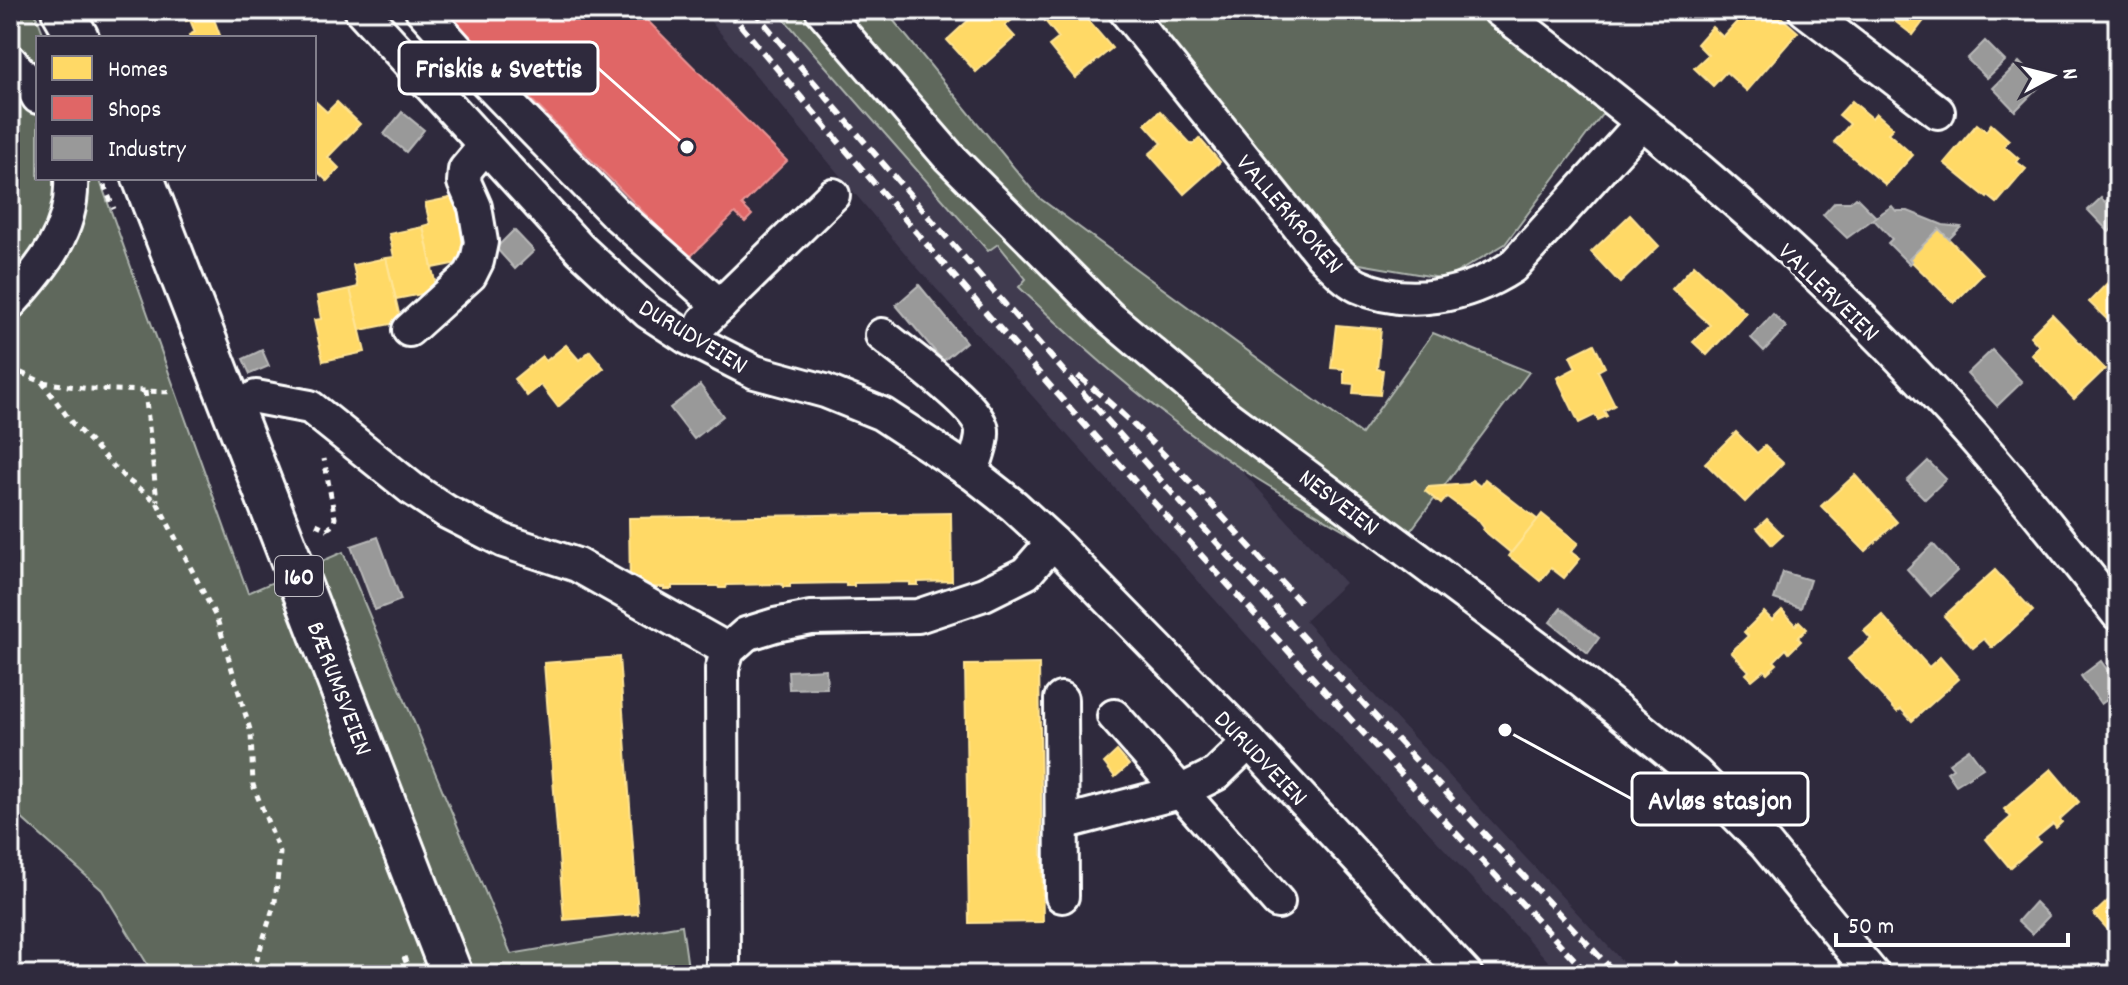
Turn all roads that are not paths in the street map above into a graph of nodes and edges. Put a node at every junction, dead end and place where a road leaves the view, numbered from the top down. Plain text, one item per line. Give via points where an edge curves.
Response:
1 (62, 10) edge
2 (87, 10) edge
3 (361, 10) edge
4 (422, 10) edge
5 (822, 10) edge
6 (1125, 10) edge
7 (1499, 10) edge
8 (1805, 10) edge
9 (77, 36) edge
10 (94, 36) edge
11 (10, 61) edge
12 (36, 93) edge
13 (1938, 112) dead end
14 (1641, 124) junction
15 (485, 146) junction
16 (71, 180) edge
17 (144, 180) edge
18 (833, 195) dead end
19 (10, 303) edge
20 (720, 306) junction
21 (409, 330) dead end
22 (882, 335) dead end
23 (688, 338) junction
24 (256, 397) dead end
25 (972, 473) junction
26 (1053, 542) junction
27 (2118, 614) edge
28 (728, 650) junction
29 (1061, 699) dead end
30 (1114, 716) dead end
31 (1249, 742) junction
32 (1180, 792) junction
33 (1062, 823) junction
34 (1062, 896) dead end
35 (1278, 902) dead end
36 (452, 975) edge
37 (723, 975) edge
38 (1466, 975) edge
39 (1873, 975) edge

1 - 9 main road
2 - 10 main road
3 - 15 street, DURUDVEIEN
4 - 20 street via 615,213
5 - 39 street, NESVEIEN via 949,157 1109,317 1226,416 1579,679 1696,774 1766,845
6 - 14 street, VALLERKROKEN via 1320,253 1355,284 1391,297 1463,292 1512,267
7 - 14 street, VALLERVEIEN
8 - 13 street
11 - 12 street
14 - 27 street, VALLERVEIEN via 1738,202 1923,381 2024,495
15 - 21 street via 465,170 464,182 481,242 477,261 470,275
15 - 23 street, DURUDVEIEN via 580,249 648,312
16 - 19 street via 59,240
17 - 36 main road, BÆRUMSVEIEN / 160
18 - 20 street
20 - 23 street
22 - 25 street via 966,404 980,422 983,434
23 - 25 street, DURUDVEIEN via 755,372 882,414
24 - 28 street via 310,407 447,512 504,541 577,565
25 - 26 street, DURUDVEIEN
26 - 28 street via 1026,573 918,616 811,618 746,634
26 - 31 street, DURUDVEIEN
28 - 37 street via 722,669
29 - 33 street
30 - 32 street
31 - 32 street via 1216,774
31 - 38 street, DURUDVEIEN
32 - 33 street
32 - 35 street
33 - 34 street

